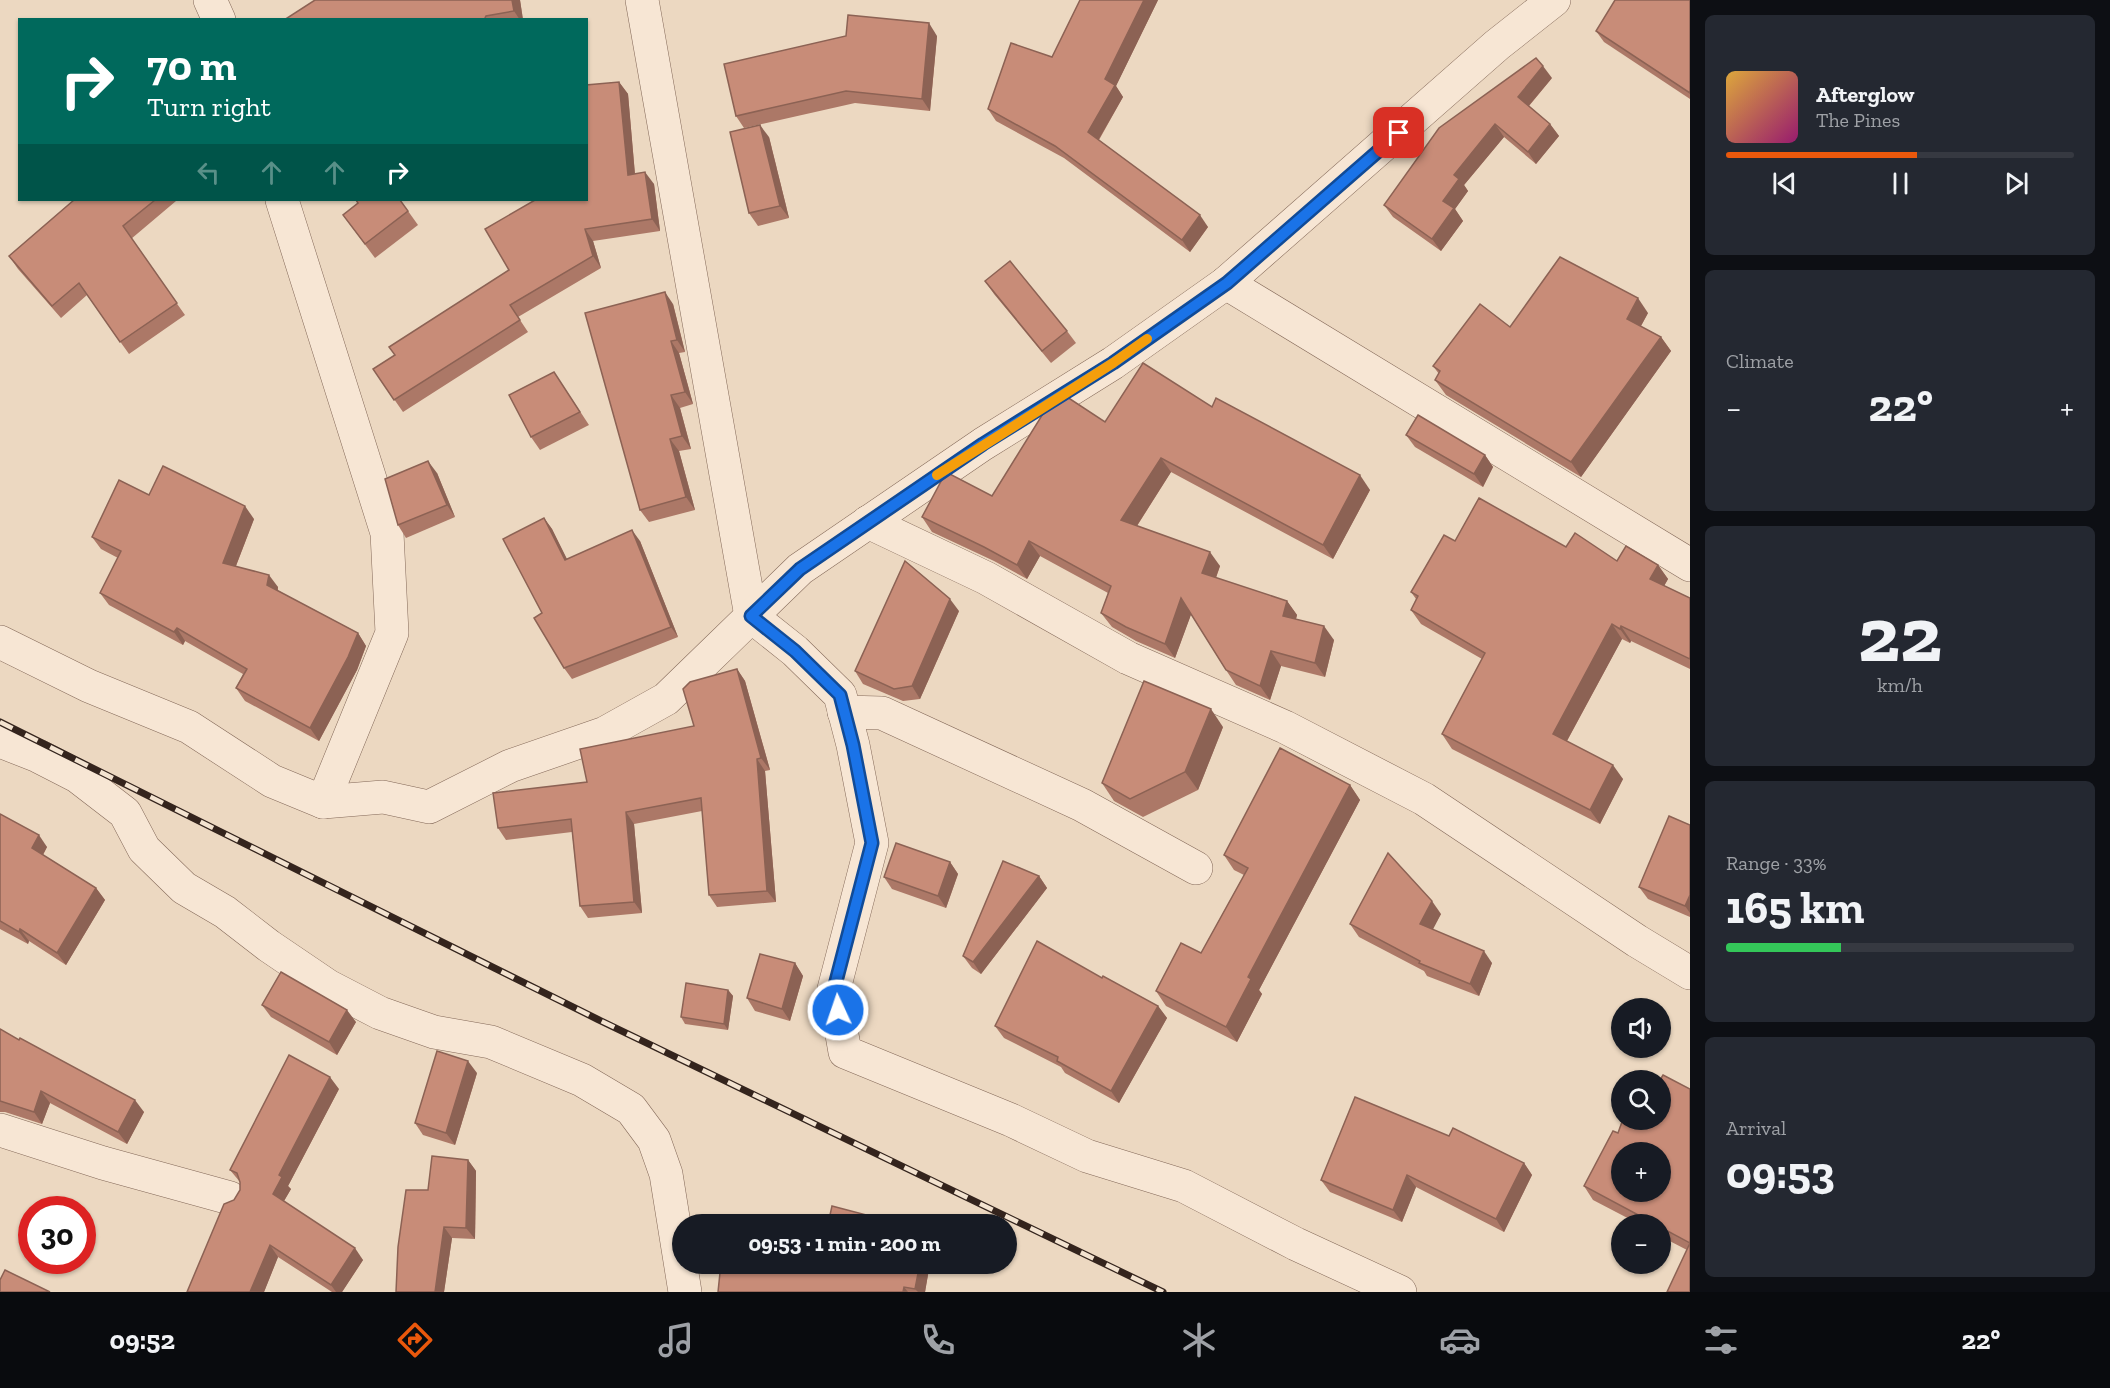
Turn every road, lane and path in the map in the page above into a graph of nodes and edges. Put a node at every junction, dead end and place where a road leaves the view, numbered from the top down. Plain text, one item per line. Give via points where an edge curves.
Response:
1 (210, 0) edge
2 (642, 0) edge
3 (1554, 0) edge
4 (218, 18) edge
5 (282, 201) edge
6 (1227, 283) junction
7 (868, 522) junction
8 (1690, 565) edge
9 (751, 616) junction
10 (0, 642) edge
11 (844, 712) junction
12 (0, 741) edge
13 (323, 802) junction
14 (1196, 868) dead end
15 (1690, 973) edge
16 (0, 1130) edge
17 (230, 1197) dead end
18 (685, 1292) edge
19 (1400, 1292) edge

1 - 4 street
2 - 9 street
3 - 6 street via 1497,45
5 - 13 street via 387,533 392,633
6 - 7 street via 1113,363
6 - 8 street
7 - 9 street via 800,569
7 - 15 street via 986,578 1128,658 1284,727 1424,799
9 - 11 street via 795,651 840,695
9 - 13 street via 666,699 605,733 510,766 429,807 383,797
10 - 13 street via 89,686 189,727 272,781
11 - 14 street via 882,713 1083,805
11 - 19 street via 872,843 834,989 845,1052 1011,1120 1087,1156 1184,1186
12 - 18 street via 77,776 125,813 144,849 184,888 225,912 328,986 380,1013 434,1032 491,1042 582,1080 631,1109 654,1140 666,1174
16 - 17 street

